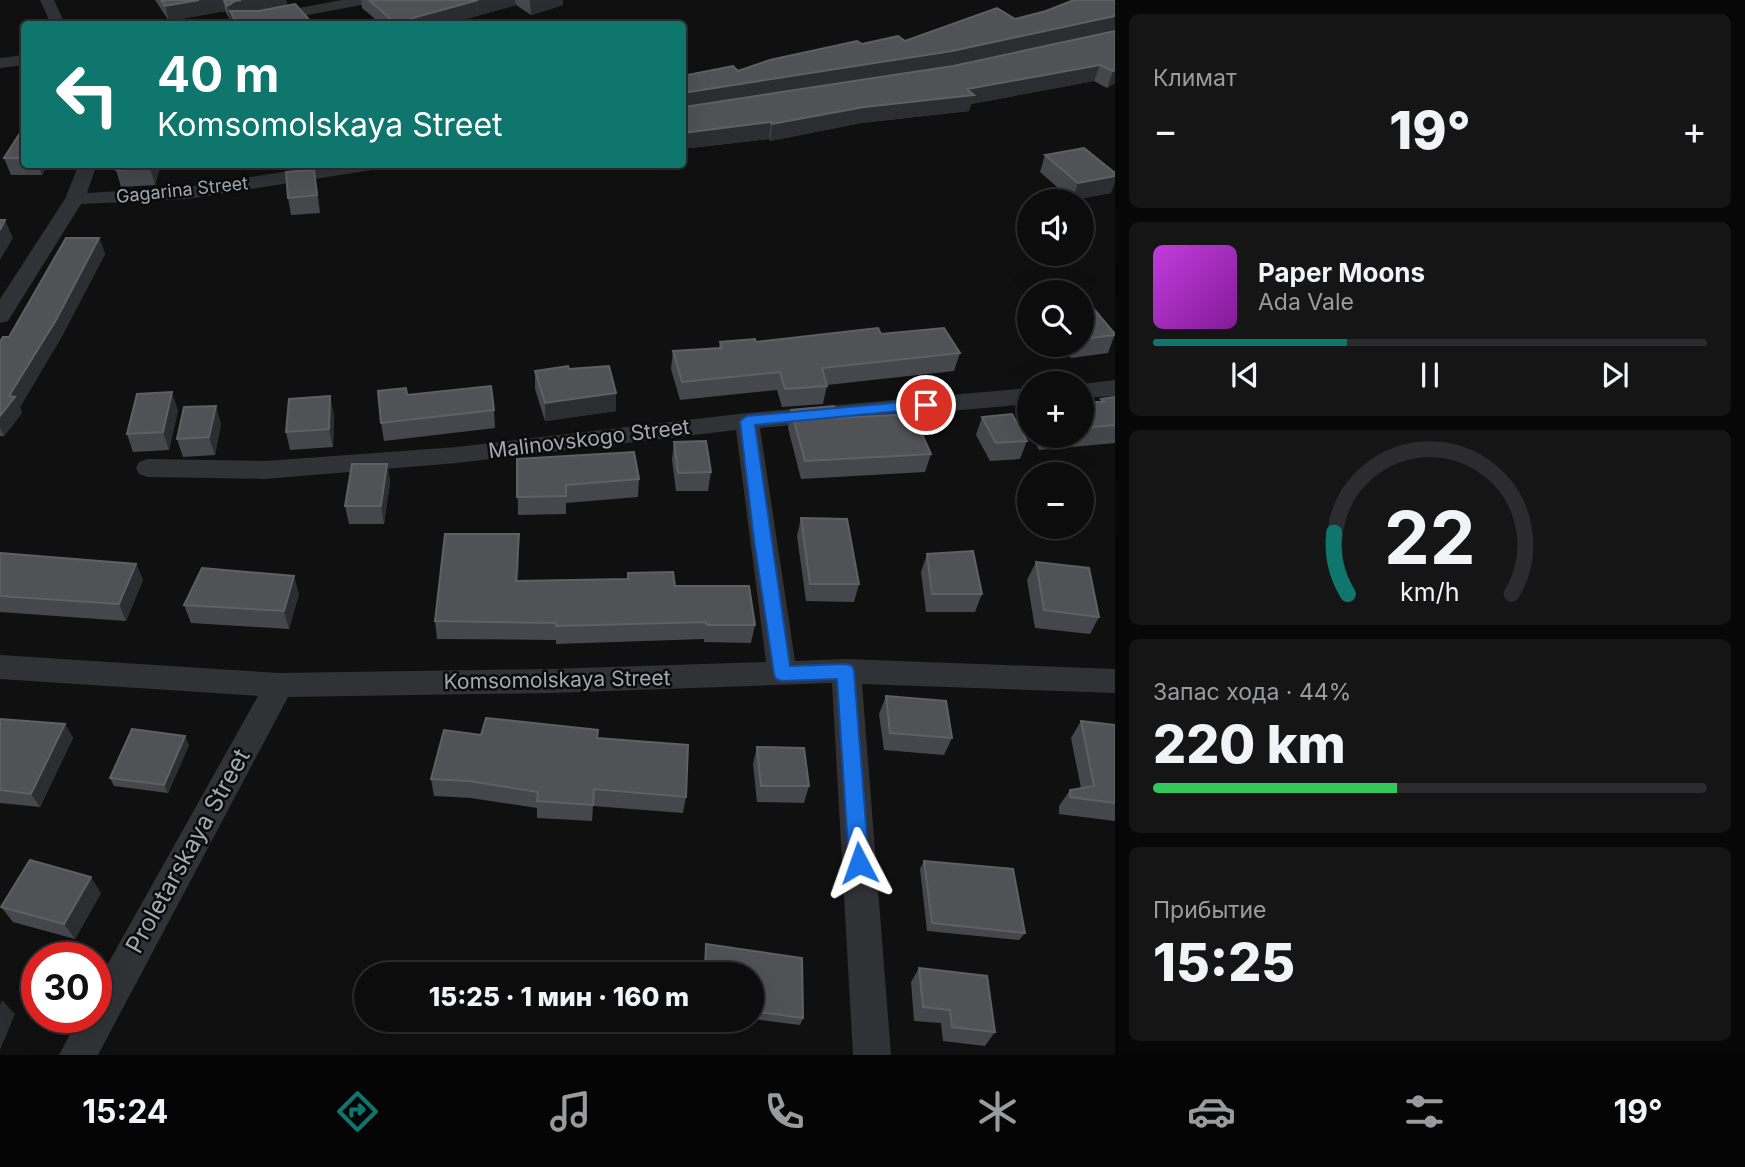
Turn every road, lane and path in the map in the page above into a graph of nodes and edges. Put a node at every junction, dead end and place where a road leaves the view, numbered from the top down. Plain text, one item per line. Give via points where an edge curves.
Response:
1 (47, 0) edge
2 (366, 0) edge
3 (57, 21) edge
4 (255, 21) edge
5 (21, 60) edge
6 (0, 63) edge
7 (87, 168) edge
8 (346, 168) edge
9 (75, 199) junction
10 (0, 316) edge
11 (1115, 388) edge
12 (1094, 390) edge
13 (1017, 397) edge
14 (747, 421) junction
15 (148, 468) dead end
16 (0, 667) edge
17 (846, 671) junction
18 (782, 674) junction
19 (1115, 681) edge
20 (279, 685) junction
21 (78, 1055) edge
22 (872, 1055) edge

1 - 3 street
2 - 4 street
5 - 6 street
7 - 9 street
8 - 9 street, Gagarina Street via 187,193
9 - 10 street
11 - 12 street
13 - 14 street, Malinovskogo Street
14 - 15 street, Malinovskogo Street via 457,455 278,469
14 - 18 street
16 - 20 street, Komsomolskaya Street
17 - 18 street, Komsomolskaya Street
17 - 19 street, Komsomolskaya Street
17 - 22 street
18 - 20 street, Komsomolskaya Street
20 - 21 street, Proletarskaya Street

